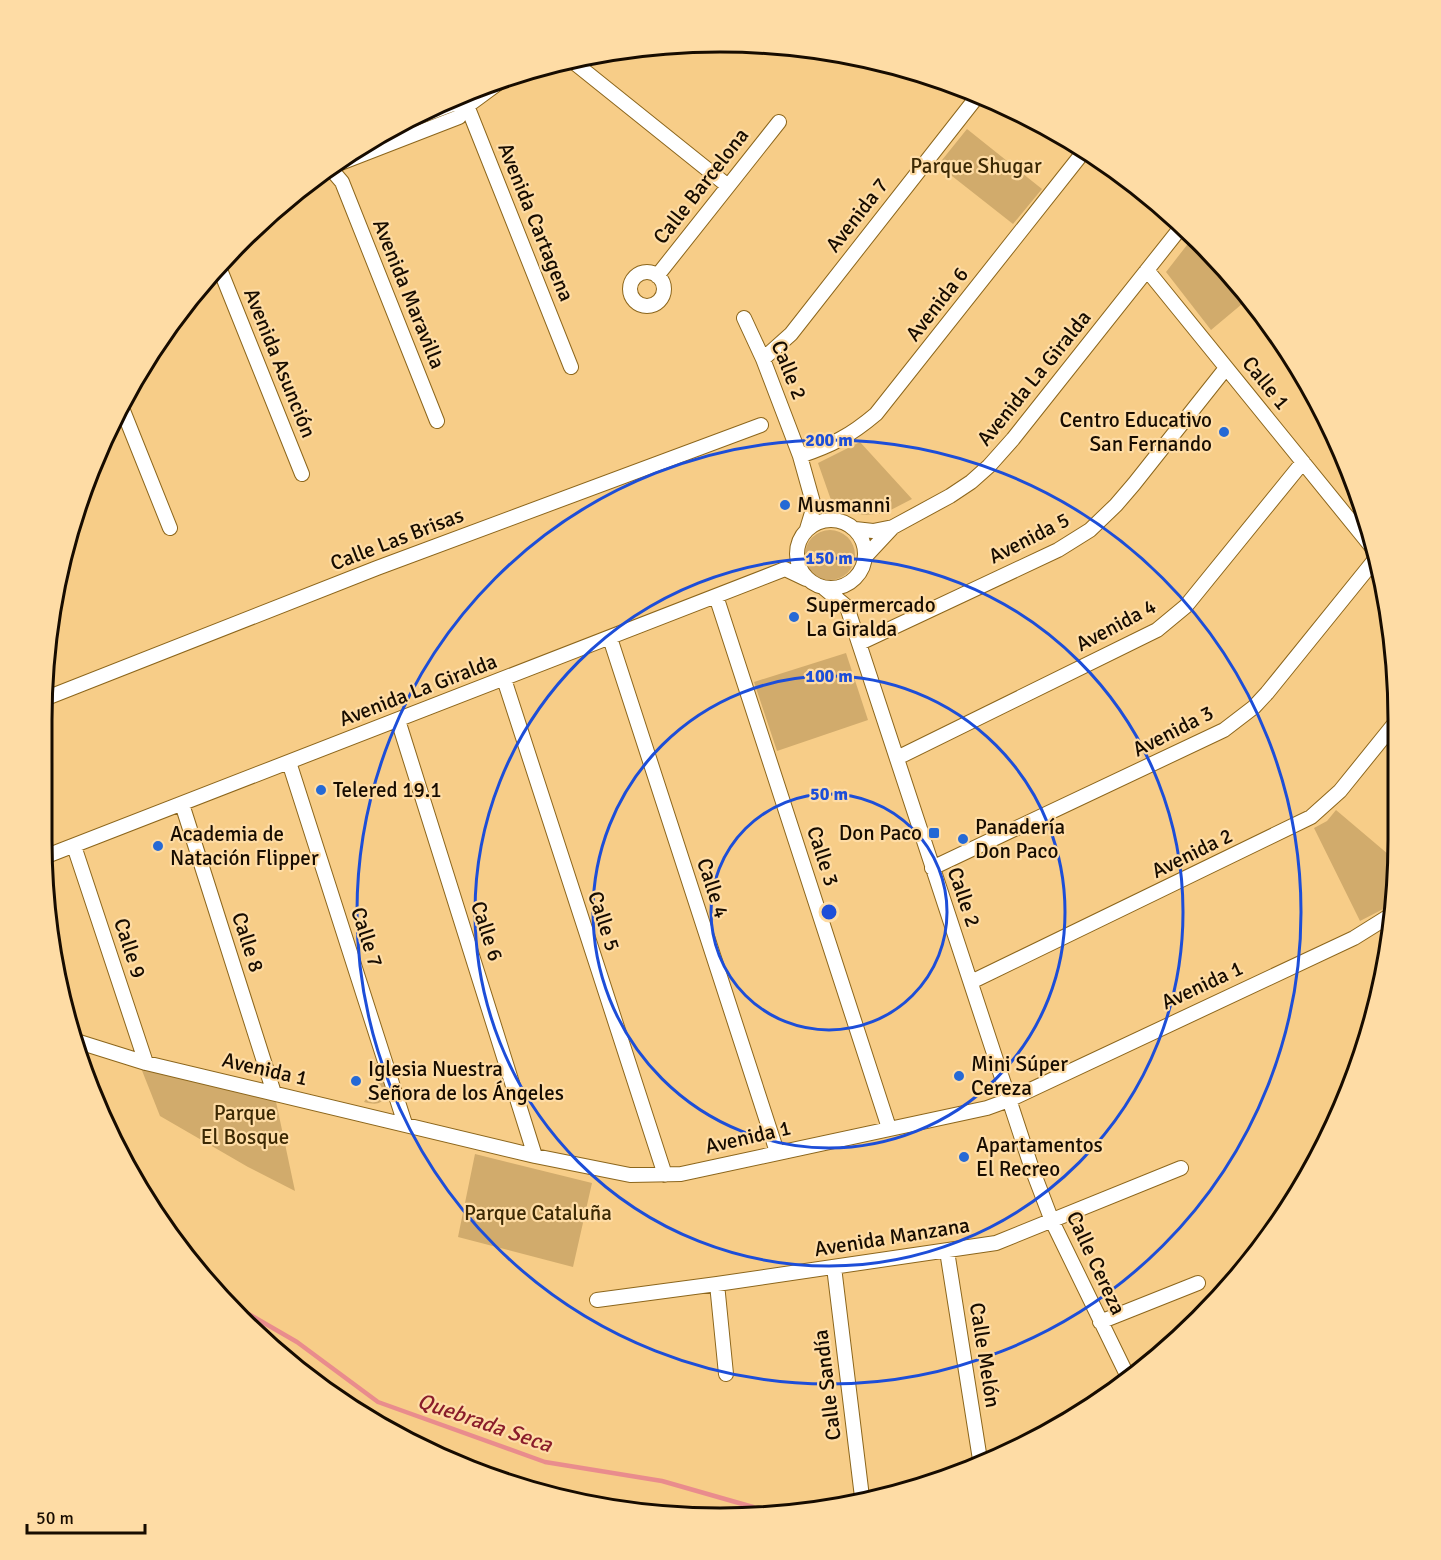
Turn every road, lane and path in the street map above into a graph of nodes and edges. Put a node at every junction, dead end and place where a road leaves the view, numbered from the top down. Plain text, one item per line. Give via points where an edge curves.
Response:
1 (580, 67) edge
2 (973, 102) edge
3 (465, 103) edge
4 (463, 104) edge
5 (779, 122) dead end
6 (376, 149) edge
7 (1079, 157) edge
8 (339, 173) edge
9 (728, 186) junction
10 (1177, 233) edge
11 (1147, 270) junction
12 (222, 275) edge
13 (657, 276) dead end
14 (744, 318) dead end
15 (763, 359) junction
16 (571, 367) dead end
17 (1226, 368) junction
18 (125, 417) edge
19 (437, 421) dead end
20 (761, 425) dead end
21 (800, 456) junction
22 (1303, 462) junction
23 (302, 474) dead end
24 (814, 506) junction
25 (833, 520) junction
26 (893, 527) junction
27 (170, 528) dead end
28 (807, 529) junction
29 (855, 529) junction
30 (1362, 535) edge
31 (797, 550) junction
32 (865, 557) junction
33 (1370, 565) edge
34 (785, 569) junction
35 (858, 574) junction
36 (806, 579) junction
37 (824, 588) junction
38 (716, 596) junction
39 (847, 607) junction
40 (610, 638) junction
41 (860, 643) junction
42 (504, 679) junction
43 (53, 696) edge
44 (398, 720) junction
45 (1388, 732) edge
46 (897, 758) junction
47 (289, 762) junction
48 (182, 804) junction
49 (74, 846) junction
50 (53, 854) edge
51 (933, 868) junction
52 (1384, 919) edge
53 (971, 982) junction
54 (85, 1044) edge
55 (146, 1063) junction
56 (274, 1093) junction
57 (1009, 1100) junction
58 (405, 1124) junction
59 (889, 1128) junction
60 (777, 1152) junction
61 (535, 1155) junction
62 (1031, 1166) joint
63 (1181, 1168) dead end
64 (665, 1175) junction
65 (1052, 1221) junction
66 (947, 1251) junction
67 (834, 1267) junction
68 (1198, 1283) dead end
69 (717, 1284) junction
70 (597, 1300) dead end
71 (1100, 1322) junction
72 (1125, 1371) edge
73 (726, 1374) dead end
74 (979, 1455) edge
75 (861, 1493) edge

1 - 9 street
2 - 15 street, Avenida 7 via 791,334
3 - 16 street, Avenida Cartagena
4 - 6 street via 459,117
5 - 9 street, Calle Barcelona
7 - 21 street, Avenida 6 via 876,414 835,443
8 - 19 street, Avenida Maravilla
9 - 13 street, Calle Barcelona
10 - 11 street, Avenida La Giralda
11 - 17 street, Calle 1
11 - 26 street, Avenida La Giralda via 989,466 950,495
12 - 23 street, Avenida Asunción
14 - 15 street, Calle 2
15 - 21 street, Calle 2
17 - 22 street, Calle 1
17 - 41 street, Avenida 5 via 1134,484 1090,530 1058,550
18 - 27 street
20 - 43 street, Calle Las Brisas via 388,564
21 - 24 street, Calle 2
22 - 30 street, Calle 1
22 - 46 street, Avenida 4 via 1186,606 1157,630
24 - 25 street
24 - 28 street
25 - 28 street
25 - 29 street
26 - 29 street, Avenida La Giralda
26 - 32 street, Avenida La Giralda
28 - 31 street
29 - 32 street via 866,547
31 - 34 street
31 - 36 street via 797,562
32 - 35 street
33 - 51 street, Avenida 3 via 1267,693 1224,730
34 - 36 street
34 - 38 street, Avenida La Giralda
35 - 37 street via 844,585
35 - 39 street
36 - 37 street
37 - 39 street
38 - 40 street, Avenida La Giralda
38 - 59 street, Calle 3
39 - 41 street, Calle 2
40 - 42 street, Avenida La Giralda
40 - 60 street, Calle 4
41 - 46 street, Calle 2
42 - 44 street, Avenida La Giralda
42 - 64 street, Calle 5
44 - 47 street, Avenida La Giralda
44 - 61 street, Calle 6
45 - 53 street, Avenida 2 via 1340,791 1311,817
46 - 51 street, Calle 2
47 - 48 street, Avenida La Giralda
47 - 58 street, Calle 7
48 - 49 street, Avenida La Giralda
48 - 56 street, Calle 8
49 - 50 street, Avenida La Giralda
49 - 55 street, Calle 9
51 - 53 street, Calle 2
52 - 57 street, Avenida 1 via 1354,938
53 - 57 street, Calle 2
54 - 55 street, Avenida 1
55 - 56 street, Avenida 1
56 - 58 street, Avenida 1
57 - 59 street, Avenida 1
57 - 62 street, Calle 2
58 - 61 street, Avenida 1
59 - 60 street, Avenida 1
60 - 64 street, Avenida 1
61 - 64 street, Avenida 1 via 630,1175
62 - 65 street, Calle Cereza
63 - 65 street, Avenida Manzana
65 - 66 street, Avenida Manzana via 996,1243
65 - 71 street, Calle Cereza
66 - 67 street, Avenida Manzana
66 - 74 street, Calle Melón
67 - 69 street, Avenida Manzana
67 - 75 street, Calle Sandía
68 - 71 street
69 - 70 street, Avenida Manzana
69 - 73 street
71 - 72 street, Calle Cereza

